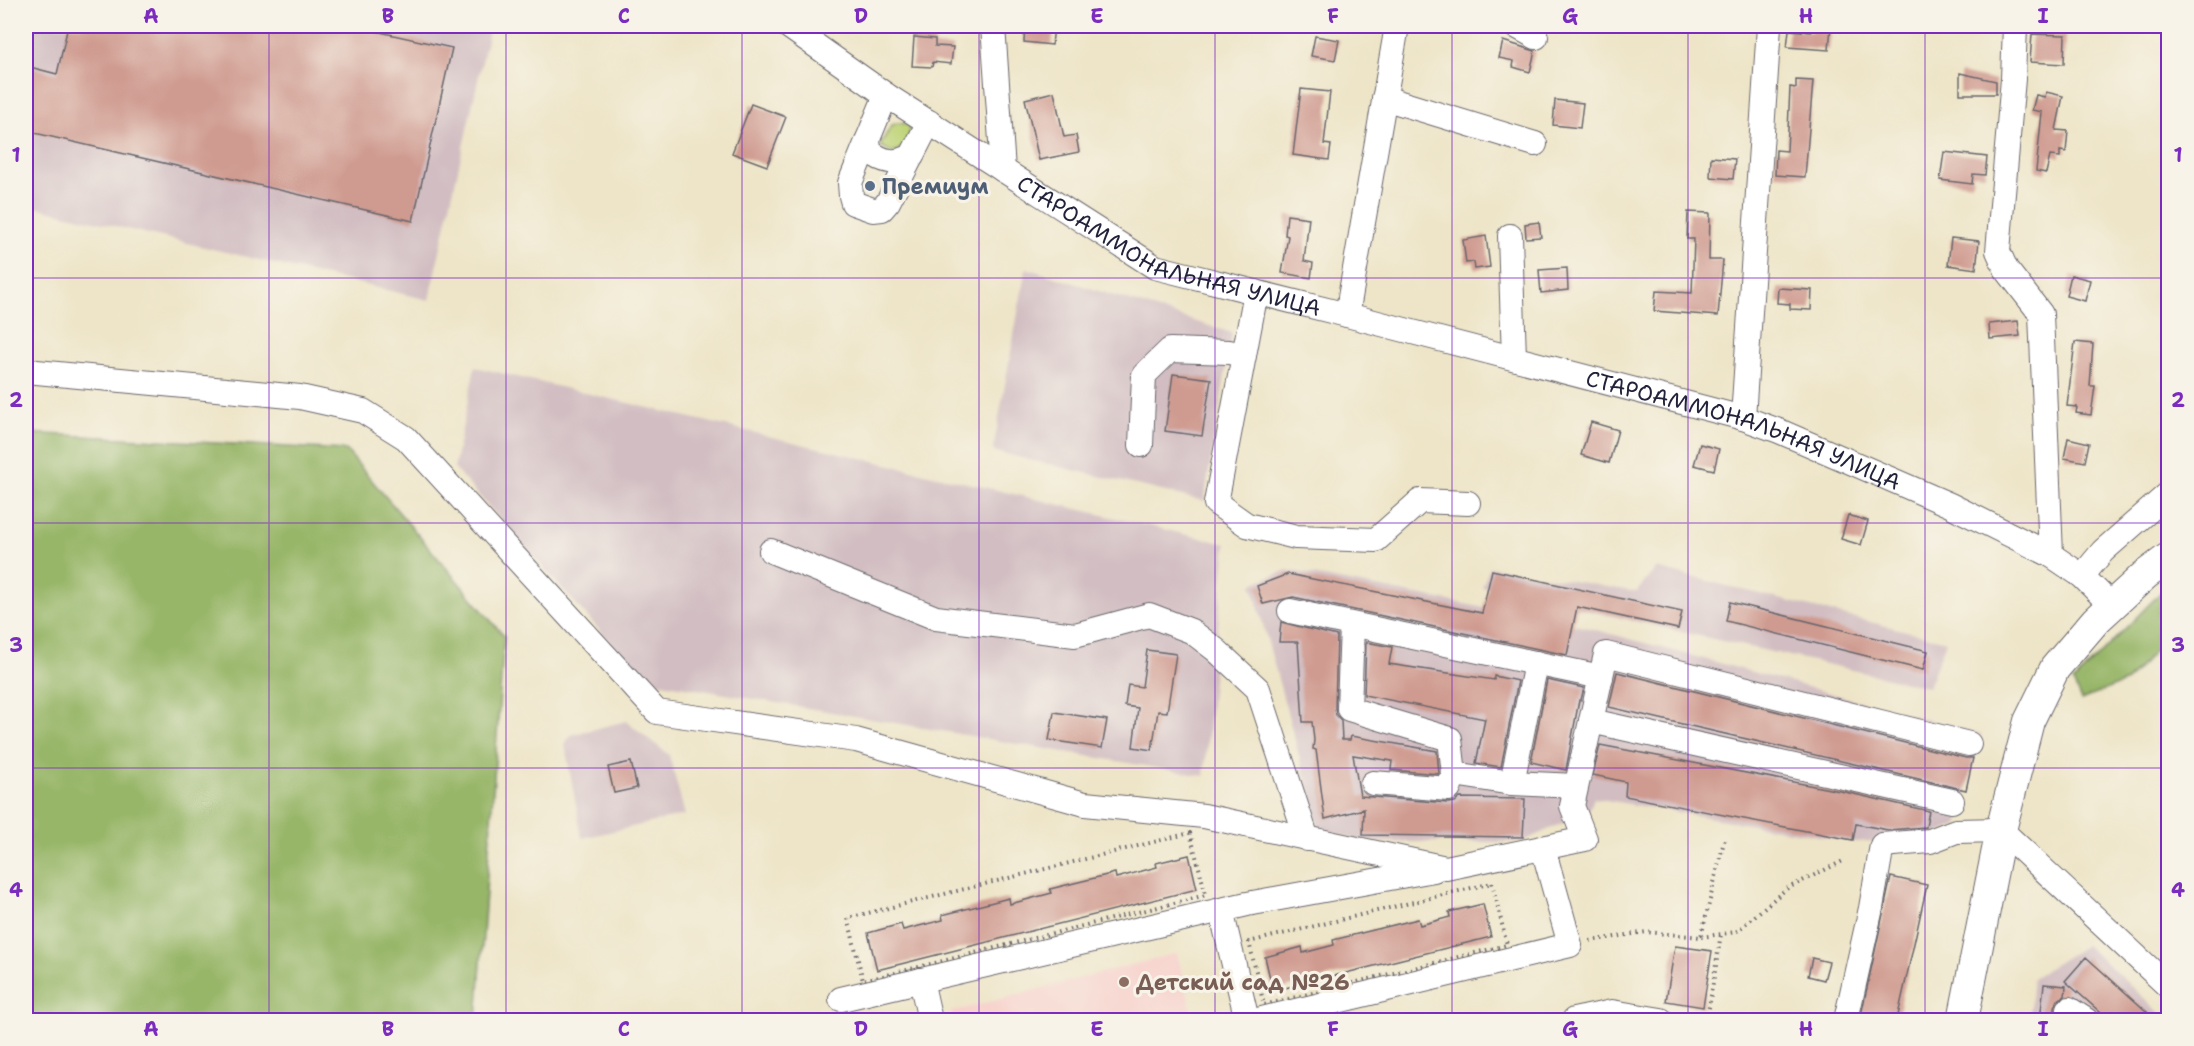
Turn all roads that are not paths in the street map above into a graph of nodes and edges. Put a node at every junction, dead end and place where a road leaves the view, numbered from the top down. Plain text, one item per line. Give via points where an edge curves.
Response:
1 (788, 26) edge
2 (993, 26) edge
3 (1397, 26) edge
4 (1769, 26) edge
5 (2015, 26) edge
6 (886, 95) junction
7 (1384, 98) junction
8 (929, 122) junction
9 (868, 139) junction
10 (1535, 144) dead end
11 (912, 156) junction
12 (1003, 170) junction
13 (1510, 236) dead end
14 (1256, 292) junction
15 (1347, 315) junction
16 (1244, 356) junction
17 (1514, 358) junction
18 (26, 371) edge
19 (1743, 418) junction
20 (1140, 445) dead end
21 (2169, 494) edge
22 (1468, 503) dead end
23 (771, 551) dead end
24 (2051, 555) junction
25 (2169, 558) edge
26 (2082, 576) junction
27 (2112, 606) junction
28 (1290, 611) dead end
29 (1352, 625) junction
30 (1536, 663) junction
31 (1601, 677) junction
32 (1591, 721) junction
33 (1969, 744) dead end
34 (1454, 774) junction
35 (1373, 783) dead end
36 (1512, 783) junction
37 (1576, 786) junction
38 (1952, 801) dead end
39 (2001, 830) junction
40 (1307, 839) junction
41 (1542, 848) junction
42 (1446, 868) junction
43 (1213, 903) junction
44 (921, 980) junction
45 (2169, 986) edge
46 (841, 999) dead end
47 (1256, 1015) edge
48 (930, 1020) edge
49 (1574, 1020) edge
50 (1661, 1020) edge
51 (1846, 1020) edge
52 (1964, 1020) edge
53 (2068, 1020) edge
54 (2086, 1020) edge

1 - 6 street, СТАРОАММОНАЛЬНАЯ УЛИЦА
2 - 12 street
3 - 7 street, СТАРОАММОНАЛЬНАЯ УЛИЦА
4 - 19 street
5 - 24 street via 1998,250 2006,269 2041,314
6 - 8 street, СТАРОАММОНАЛЬНАЯ УЛИЦА
6 - 9 street
7 - 10 street
7 - 15 street, СТАРОАММОНАЛЬНАЯ УЛИЦА
8 - 11 street
8 - 12 street, СТАРОАММОНАЛЬНАЯ УЛИЦА
9 - 11 street via 869,152 879,159 892,163
9 - 11 street via 850,183 853,203 864,208 882,209
12 - 14 street, СТАРОАММОНАЛЬНАЯ УЛИЦА via 1155,267
13 - 17 street
14 - 15 street, СТАРОАММОНАЛЬНАЯ УЛИЦА
14 - 16 street
15 - 17 street, СТАРОАММОНАЛЬНАЯ УЛИЦА
16 - 20 street via 1170,350 1144,375
16 - 22 street via 1216,503 1247,525 1296,537 1376,540 1420,501
17 - 19 street, СТАРОАММОНАЛЬНАЯ УЛИЦА
18 - 40 street via 300,397 363,411 406,438 657,712 856,740 1085,804 1204,816
19 - 24 street, СТАРОАММОНАЛЬНАЯ УЛИЦА via 1950,505
21 - 26 street via 2103,551
23 - 40 street via 936,618 1075,635 1149,615 1191,631 1258,689
24 - 26 street, СТАРОАММОНАЛЬНАЯ УЛИЦА
25 - 27 main road
26 - 27 street, СТАРОАММОНАЛЬНАЯ УЛИЦА
27 - 39 main road via 2055,668 2029,721
28 - 29 street
29 - 30 street
29 - 34 street via 1349,709 1450,739
30 - 31 street
30 - 36 street
31 - 32 street
31 - 33 street via 1606,654
32 - 37 street
32 - 38 street
34 - 35 street via 1449,789
34 - 36 street
36 - 37 street
37 - 41 street via 1572,806 1585,839
39 - 45 street
39 - 51 street via 1956,831 1930,842 1882,845
39 - 52 main road
40 - 42 street
41 - 42 street
41 - 47 street via 1569,945
42 - 43 street
43 - 44 street
43 - 47 street
44 - 46 street
44 - 48 street
49 - 50 street via 1612,1012
53 - 54 street via 2069,1009

